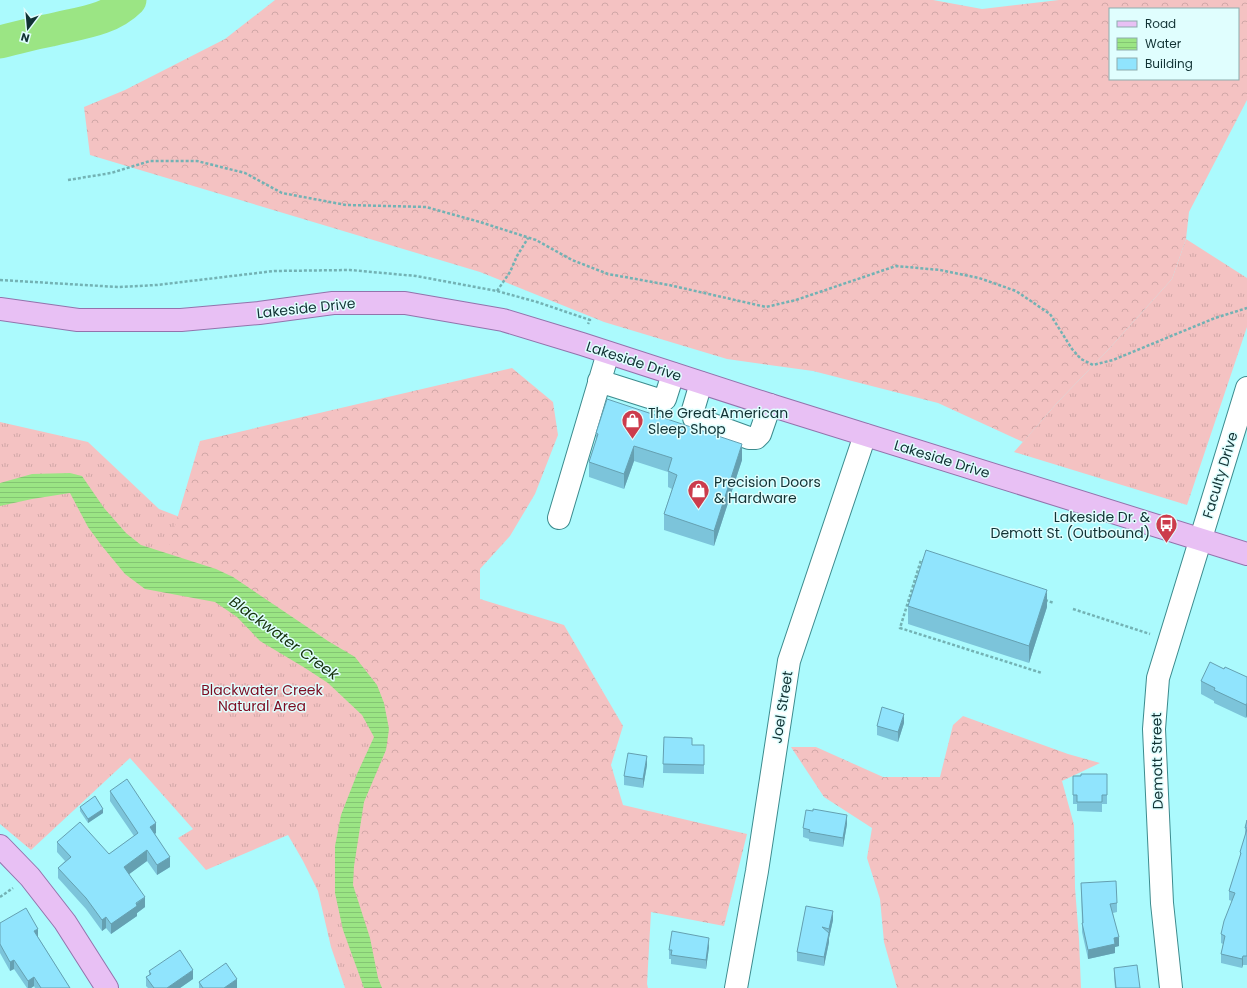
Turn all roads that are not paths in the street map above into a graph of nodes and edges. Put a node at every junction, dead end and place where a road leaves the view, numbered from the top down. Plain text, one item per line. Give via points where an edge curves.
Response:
1 (0, 309) edge
2 (608, 353) junction
3 (673, 374) junction
4 (599, 381) junction
5 (701, 383) junction
6 (1247, 388) edge
7 (770, 405) junction
8 (865, 435) junction
9 (559, 518) dead end
10 (1200, 539) junction
11 (1247, 554) edge
12 (0, 846) edge
13 (107, 988) edge
14 (736, 988) edge
15 (1171, 988) edge

1 - 2 main road, Lakeside Drive via 78,320 181,320 334,303 405,303 503,320
2 - 3 main road, Lakeside Drive
2 - 4 street
3 - 4 street via 665,399 662,401
3 - 5 main road, Lakeside Drive
4 - 9 street
5 - 7 main road, Lakeside Drive
5 - 7 street via 693,410 694,418 749,438 756,438 760,434
6 - 10 street, Faculty Drive
7 - 8 main road, Lakeside Drive
8 - 10 main road, Lakeside Drive
8 - 14 street, Joel Street via 789,661 757,872
10 - 11 main road, Lakeside Drive
10 - 15 street, Demott Street via 1158,678 1154,729 1162,903
12 - 13 main road via 65,922

